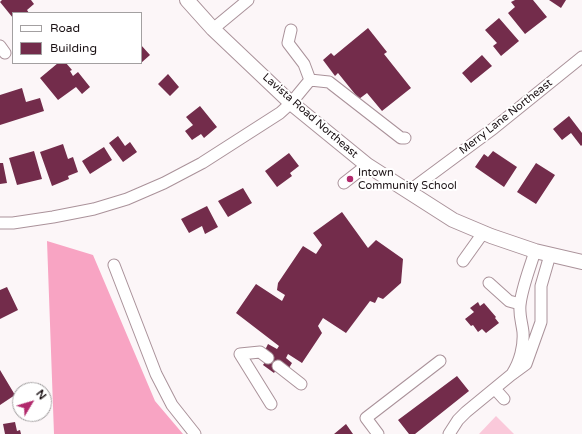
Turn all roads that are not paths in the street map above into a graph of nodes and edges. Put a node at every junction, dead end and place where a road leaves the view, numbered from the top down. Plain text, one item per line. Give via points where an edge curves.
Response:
1 (186, 0) edge
2 (248, 0) edge
3 (213, 28) junction
4 (291, 30) dead end
5 (582, 57) edge
6 (310, 80) junction
7 (291, 103) junction
8 (406, 138) dead end
9 (367, 165) junction
10 (344, 183) dead end
11 (409, 191) junction
12 (0, 223) edge
13 (483, 233) junction
14 (535, 251) junction
15 (550, 255) junction
16 (463, 261) dead end
17 (582, 262) edge
18 (114, 265) dead end
19 (489, 283) dead end
20 (520, 304) junction
21 (268, 358) dead end
22 (440, 361) dead end
23 (278, 366) dead end
24 (511, 375) junction
25 (301, 384) dead end
26 (495, 389) junction
27 (504, 399) dead end
28 (270, 404) dead end
29 (195, 434) edge
30 (378, 434) edge
31 (449, 434) edge

1 - 3 main road, Lavista Road Northeast
2 - 3 street
3 - 7 main road, Lavista Road Northeast
4 - 6 street via 288,44 304,64
5 - 11 street, Merry Lane Northeast via 494,128
6 - 7 street
6 - 8 street via 329,82 400,138
7 - 9 main road, Lavista Road Northeast
7 - 12 street via 272,119 202,163 126,199 94,209 53,217
9 - 10 street
9 - 11 main road, Lavista Road Northeast
11 - 13 main road, Lavista Road Northeast via 453,220
13 - 14 main road, Lavista Road Northeast
13 - 16 street
14 - 15 main road, Lavista Road Northeast
14 - 20 street
15 - 17 main road, Lavista Road Northeast
15 - 24 street via 541,286 541,322 526,364
18 - 29 street via 156,374 172,405
19 - 20 street via 509,301
20 - 24 street via 523,340 520,360
21 - 28 street via 260,352 240,354
22 - 30 street via 366,418
23 - 25 street
24 - 26 street
26 - 27 street
26 - 31 street via 458,420

